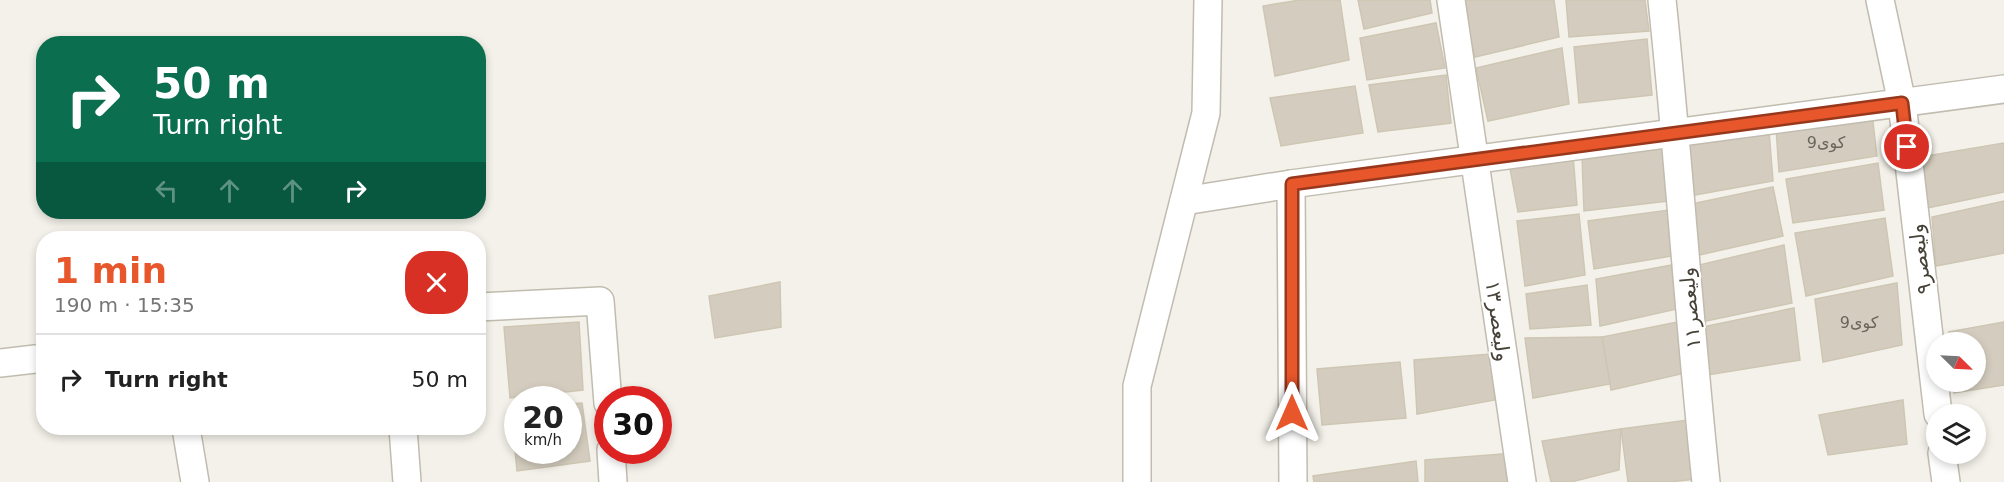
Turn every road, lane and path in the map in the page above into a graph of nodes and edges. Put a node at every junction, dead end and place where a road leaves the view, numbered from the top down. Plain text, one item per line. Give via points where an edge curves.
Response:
1 (1208, 0) edge
2 (1451, 0) edge
3 (1662, 0) edge
4 (1880, 0) edge
5 (2004, 89) edge
6 (1902, 103) junction
7 (1676, 133) junction
8 (1474, 160) junction
9 (1292, 184) junction
10 (1184, 201) junction
11 (486, 307) edge
12 (36, 359) edge
13 (0, 363) edge
14 (607, 386) edge
15 (1937, 404) edge
16 (187, 435) edge
17 (404, 435) edge
18 (612, 464) edge
19 (1944, 464) edge
20 (195, 482) edge
21 (407, 482) edge
22 (613, 482) edge
23 (1137, 482) edge
24 (1293, 482) edge
25 (1522, 482) edge
26 (1706, 482) edge
27 (1946, 482) edge

1 - 10 street via 1206,113
2 - 8 street, ولیعصر۱۳
3 - 7 street, ولیعصر۱۱
4 - 6 street, ولیعصر۹
5 - 6 street
6 - 7 street
6 - 15 street, ولیعصر۹
7 - 8 street
7 - 26 street, ولیعصر۱۱
8 - 9 street
8 - 25 street, ولیعصر۱۳
9 - 10 street
9 - 24 street
10 - 23 street via 1137,386
11 - 14 street via 600,301
12 - 13 street
16 - 20 street
17 - 21 street
18 - 22 street
19 - 27 street

